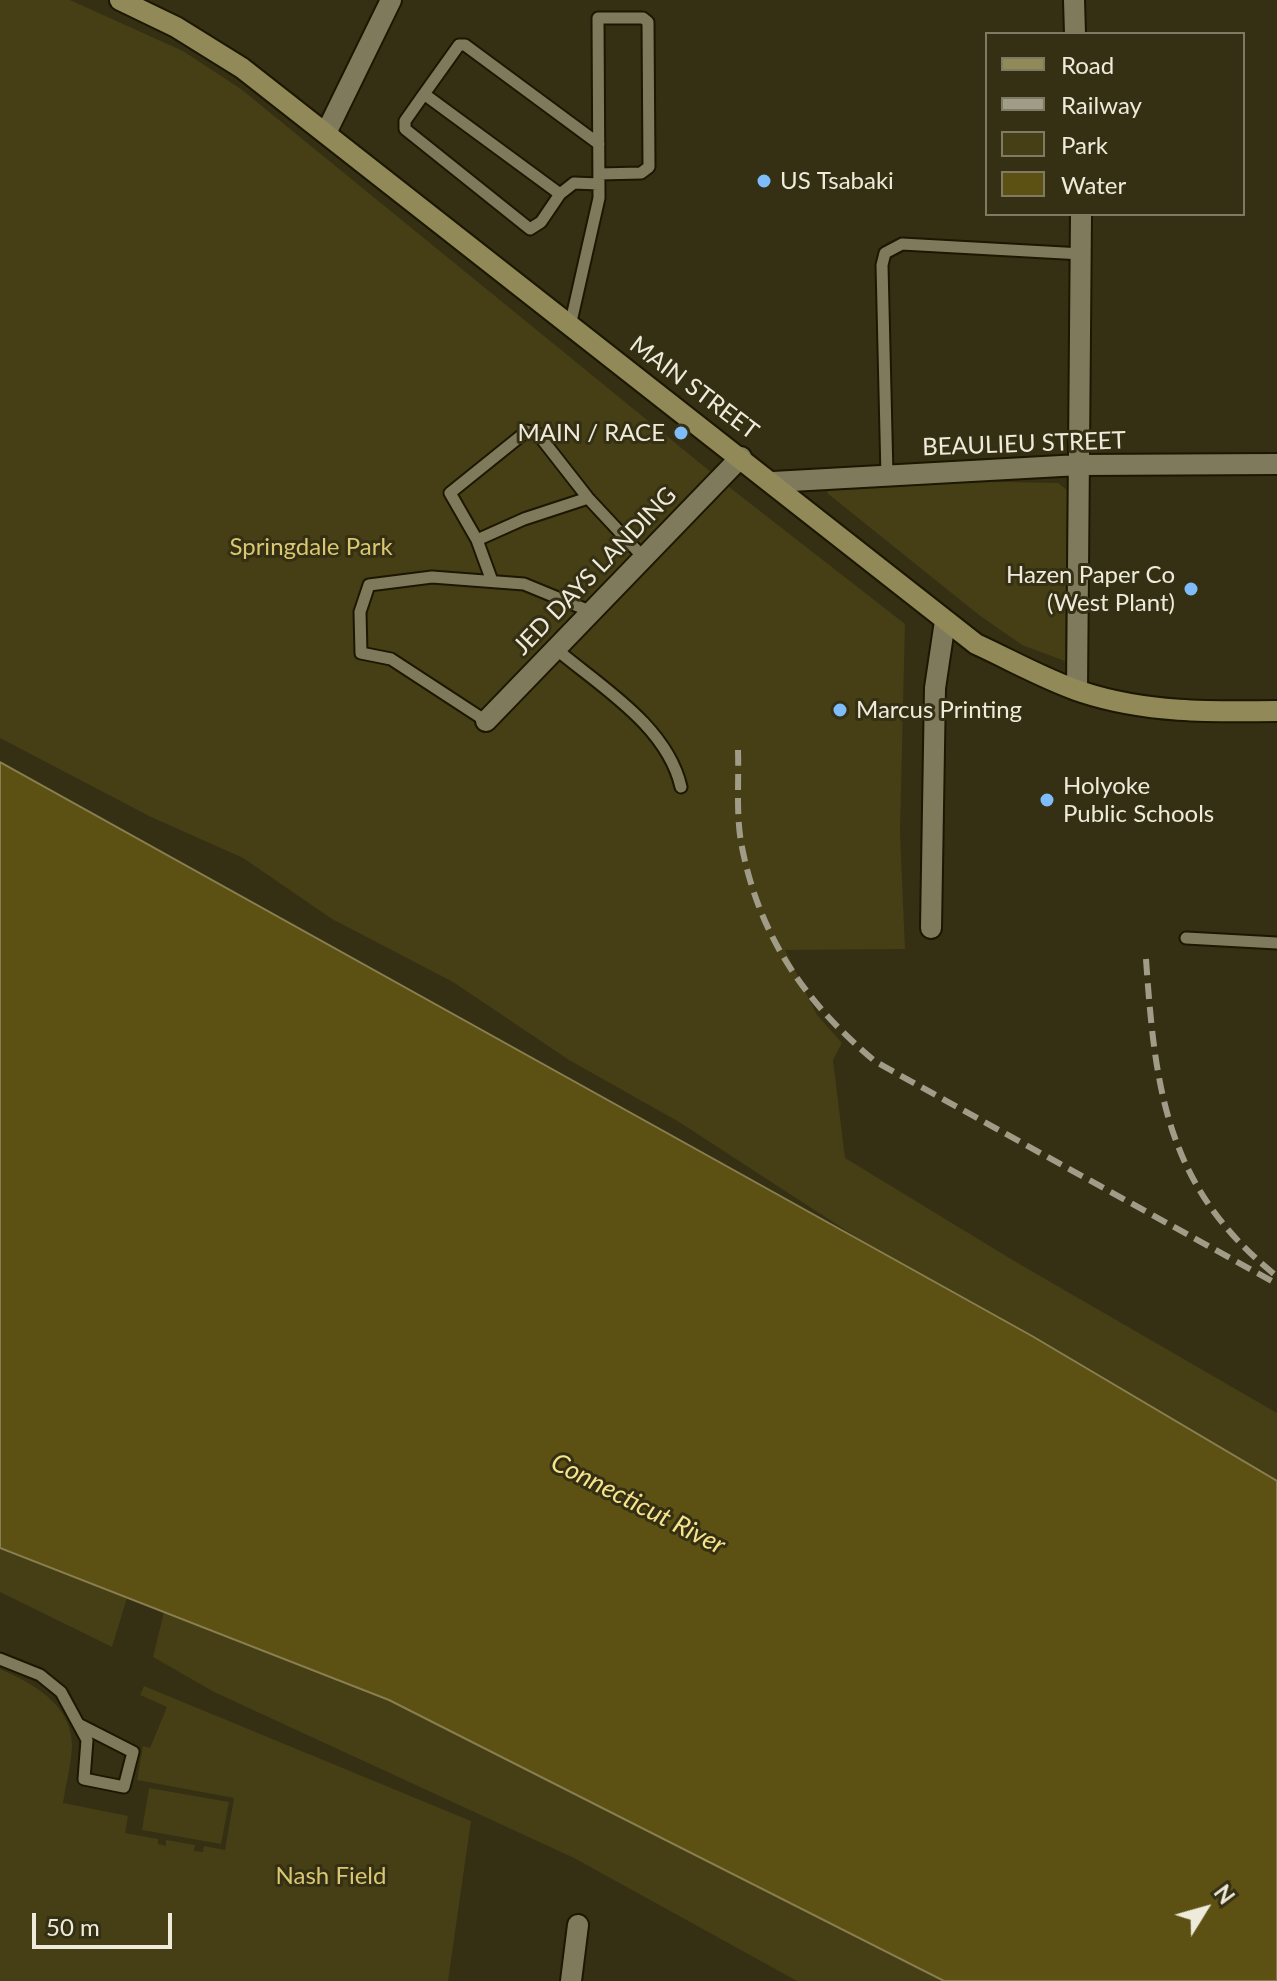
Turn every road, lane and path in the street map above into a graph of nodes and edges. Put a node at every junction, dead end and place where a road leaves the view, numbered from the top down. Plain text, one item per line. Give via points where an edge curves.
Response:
1 (120, 0) edge
2 (391, 0) edge
3 (1074, 0) edge
4 (1075, 32) edge
5 (424, 94) junction
6 (326, 133) junction
7 (599, 144) junction
8 (599, 179) junction
9 (560, 194) junction
10 (1081, 216) edge
11 (1082, 254) junction
12 (570, 327) junction
13 (741, 457) junction
14 (1277, 464) edge
15 (1079, 465) junction
16 (887, 476) junction
17 (773, 482) junction
18 (588, 498) junction
19 (477, 540) junction
20 (643, 557) junction
21 (492, 581) junction
22 (592, 612) junction
23 (945, 621) junction
24 (556, 649) junction
25 (1077, 690) junction
26 (1277, 711) edge
27 (486, 721) joint
28 (681, 787) dead end
29 (931, 928) dead end
30 (1186, 938) dead end
31 (1277, 943) edge
32 (0, 1659) edge
33 (80, 1725) junction
34 (578, 1925) dead end
35 (571, 1981) edge

1 - 6 main road, MAIN STREET via 242,68
2 - 6 street
3 - 4 street
5 - 7 lane via 459,45 465,45
5 - 9 lane
5 - 9 lane via 405,129 530,229
6 - 12 main road, MAIN STREET
7 - 8 lane
7 - 8 lane via 598,18 643,18 648,22 649,167
8 - 9 lane via 574,183
8 - 12 lane
10 - 11 street
11 - 15 street
11 - 16 lane via 902,244 885,253
12 - 13 main road, MAIN STREET
13 - 17 main road, MAIN STREET
13 - 20 street, JED DAYS LANDING
14 - 15 street, BEAULIEU STREET
15 - 16 street, BEAULIEU STREET
15 - 25 street
16 - 17 street, BEAULIEU STREET
17 - 23 main road, MAIN STREET
18 - 19 lane
18 - 19 lane via 545,441 527,431 450,493
18 - 20 lane
19 - 21 lane
20 - 22 street, JED DAYS LANDING
21 - 22 lane via 524,584
21 - 27 lane via 432,577 369,585 360,612 361,653 391,659
22 - 24 street, JED DAYS LANDING
23 - 25 main road, MAIN STREET via 976,644
23 - 29 street via 935,688
24 - 27 street, JED DAYS LANDING
24 - 28 lane via 654,736 675,763
25 - 26 main road, MAIN STREET via 1189,713
30 - 31 lane
32 - 33 lane via 40,1675 59,1690
33 - 33 lane via 88,1747 84,1779 124,1787 133,1752
34 - 35 street

